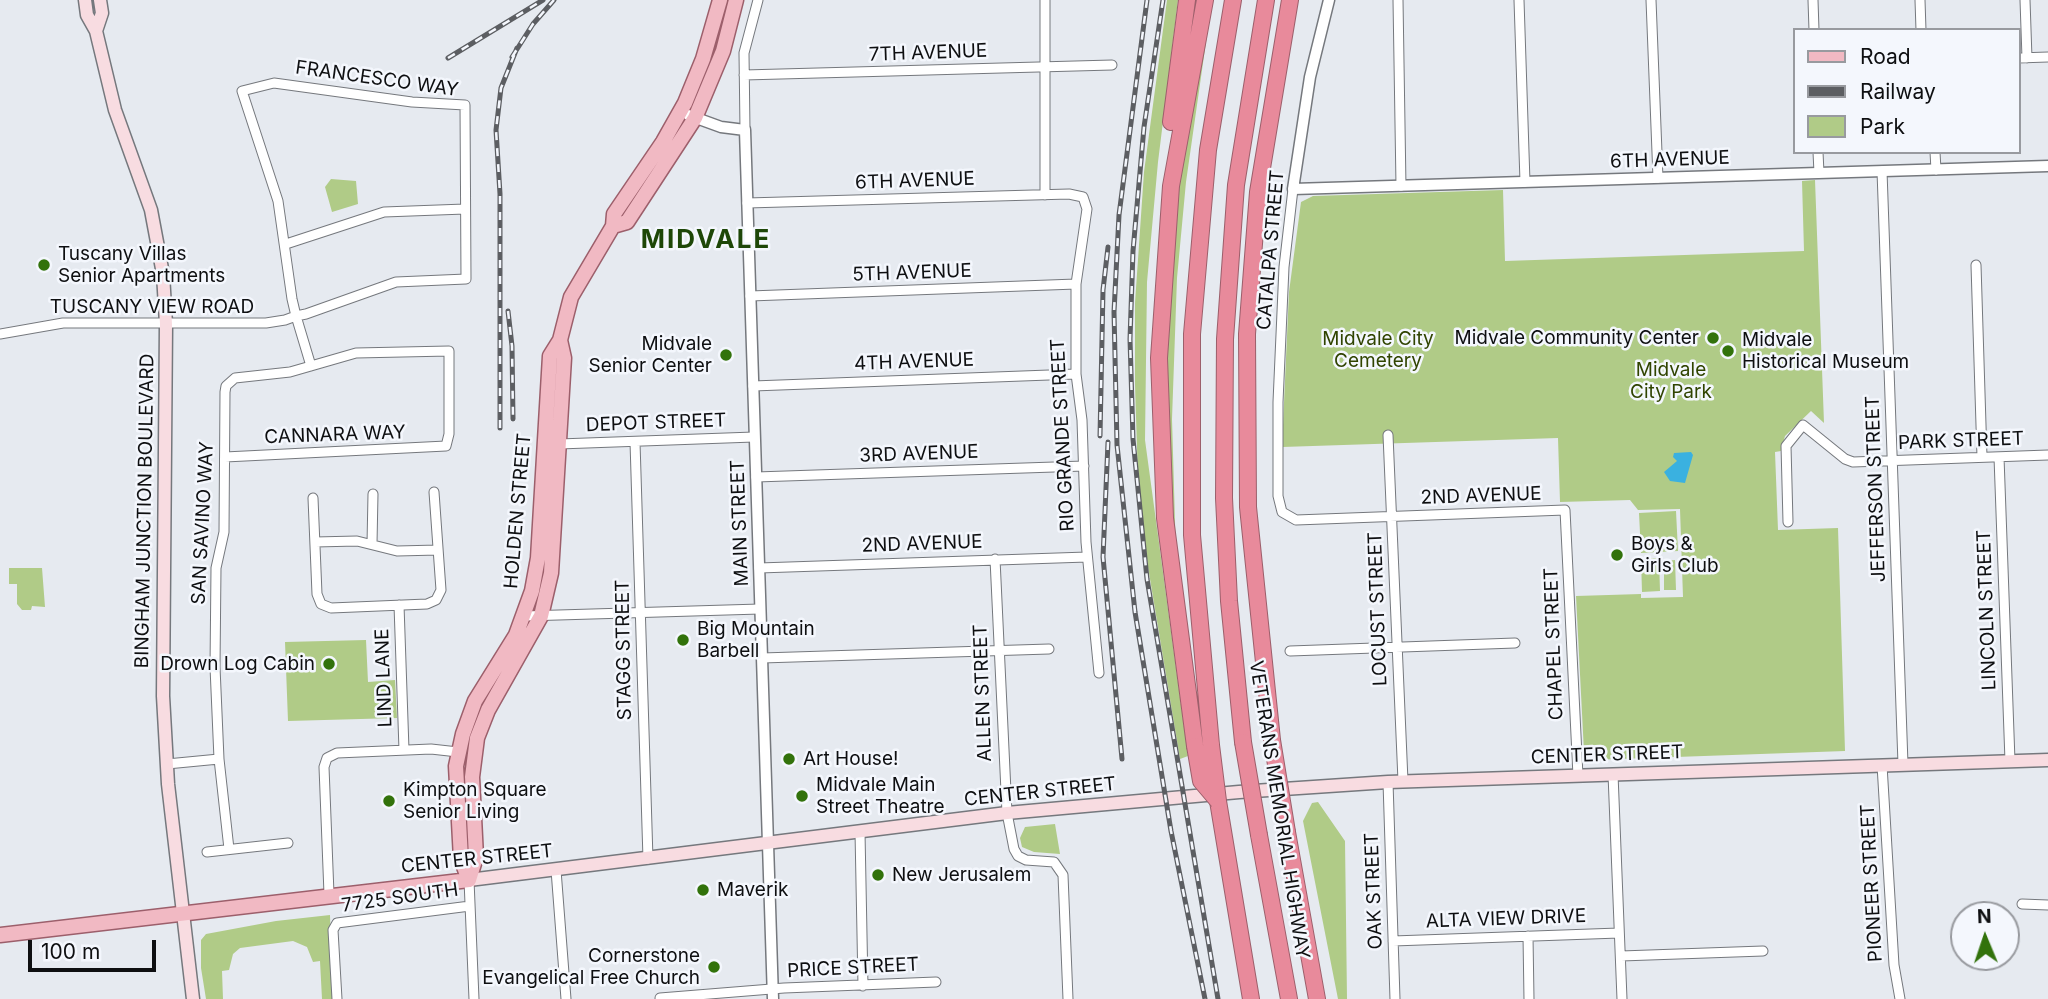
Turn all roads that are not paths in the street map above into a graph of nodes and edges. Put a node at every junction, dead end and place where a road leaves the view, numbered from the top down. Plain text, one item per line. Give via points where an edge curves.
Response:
1 (85, 0) edge
2 (100, 0) edge
3 (720, 0) edge
4 (736, 0) edge
5 (758, 0) edge
6 (1045, 0) edge
7 (1187, 0) edge
8 (1205, 0) edge
9 (1233, 0) edge
10 (1266, 0) edge
11 (1293, 0) edge
12 (1329, 0) edge
13 (1398, 0) edge
14 (1519, 0) edge
15 (1651, 0) edge
16 (1813, 0) edge
17 (1920, 0) edge
18 (2025, 0) edge
19 (1814, 28) edge
20 (1921, 28) edge
21 (96, 31) junction
22 (2048, 57) edge
23 (2023, 58) edge
24 (1112, 65) dead end
25 (1046, 67) junction
26 (744, 75) junction
27 (681, 111) junction
28 (695, 118) junction
29 (745, 130) junction
30 (1818, 154) edge
31 (1935, 154) edge
32 (2048, 166) edge
33 (1936, 170) junction
34 (1882, 171) junction
35 (1819, 173) junction
36 (1658, 178) junction
37 (1525, 182) junction
38 (1401, 186) junction
39 (1293, 189) junction
40 (1045, 195) junction
41 (1083, 197) joint
42 (747, 203) junction
43 (465, 209) junction
44 (613, 226) junction
45 (286, 244) junction
46 (1976, 265) dead end
47 (466, 279) joint
48 (1076, 284) junction
49 (750, 296) junction
50 (296, 316) junction
51 (166, 324) junction
52 (1160, 326) junction
53 (0, 334) edge
54 (560, 341) junction
55 (311, 366) junction
56 (1076, 374) junction
57 (753, 386) junction
58 (1388, 435) dead end
59 (754, 437) junction
60 (635, 442) junction
61 (559, 444) junction
62 (446, 446) joint
63 (2048, 455) edge
64 (225, 457) junction
65 (1982, 457) junction
66 (1999, 457) junction
67 (1892, 460) junction
68 (1084, 466) junction
69 (756, 477) junction
70 (434, 492) dead end
71 (373, 494) dead end
72 (313, 498) dead end
73 (1279, 506) joint
74 (1565, 510) joint
75 (1392, 516) junction
76 (1788, 522) dead end
77 (315, 542) junction
78 (372, 544) junction
79 (438, 550) junction
80 (1087, 557) junction
81 (995, 559) junction
82 (759, 568) junction
83 (398, 605) junction
84 (760, 609) junction
85 (641, 613) junction
86 (525, 616) junction
87 (541, 616) junction
88 (1515, 643) dead end
89 (1397, 647) junction
90 (1049, 649) dead end
91 (999, 651) junction
92 (1290, 651) dead end
93 (762, 658) junction
94 (1099, 673) dead end
95 (1203, 746) junction
96 (404, 750) junction
97 (458, 752) junction
98 (219, 759) junction
99 (2048, 760) edge
100 (2010, 761) junction
101 (167, 764) junction
102 (1903, 764) junction
103 (1882, 765) junction
104 (1613, 774) junction
105 (1577, 776) junction
106 (1388, 782) junction
107 (1403, 782) junction
108 (1007, 813) junction
109 (860, 832) junction
110 (288, 843) dead end
111 (768, 844) junction
112 (229, 849) junction
113 (207, 852) dead end
114 (648, 859) junction
115 (556, 870) junction
116 (469, 880) junction
117 (329, 894) junction
118 (2022, 904) dead end
119 (2048, 905) edge
120 (470, 906) junction
121 (183, 913) junction
122 (1619, 933) junction
123 (0, 935) edge
124 (1528, 936) junction
125 (1393, 941) junction
126 (1763, 951) dead end
127 (1620, 956) junction
128 (936, 982) dead end
129 (863, 986) junction
130 (773, 995) edge
131 (660, 998) edge
132 (193, 999) edge
133 (337, 999) edge
134 (474, 999) edge
135 (566, 999) edge
136 (1068, 999) edge
137 (1251, 999) edge
138 (1289, 999) edge
139 (1317, 999) edge
140 (1395, 999) edge
141 (1528, 999) edge
142 (1622, 999) edge
143 (1900, 999) edge

1 - 21 main road, BINGHAM JUNCTION BOULEVARD
2 - 21 main road, BINGHAM JUNCTION BOULEVARD via 102,13
3 - 27 main road, HOLDEN STREET via 703,59
4 - 28 main road, HOLDEN STREET via 723,51
5 - 26 street, MAIN STREET via 746,38
6 - 25 street
7 - 52 highway via 1161,206
8 - 52 highway via 1171,186
9 - 95 highway via 1208,150 1191,348 1192,535
10 - 138 highway, VETERANS MEMORIAL HIGHWAY, bridge via 1236,185 1225,339 1224,511 1243,742
11 - 139 highway, bridge via 1281,47 1253,240 1246,379 1248,507 1272,740
12 - 39 street, CATALPA STREET via 1310,77
13 - 38 street
14 - 37 street
15 - 36 street
16 - 19 street
17 - 20 street
18 - 23 street
21 - 51 main road, BINGHAM JUNCTION BOULEVARD via 112,103 155,224
22 - 23 street
24 - 25 street, 7TH AVENUE
25 - 26 street, 7TH AVENUE
25 - 40 street
26 - 29 street, MAIN STREET
27 - 28 street
27 - 44 main road, HOLDEN STREET via 614,214
28 - 29 street
28 - 44 main road, HOLDEN STREET via 627,222
29 - 42 street, MAIN STREET
30 - 35 street
31 - 33 street
32 - 33 street, 6TH AVENUE
33 - 34 street, 6TH AVENUE
34 - 35 street, 6TH AVENUE
34 - 67 street, JEFFERSON STREET
35 - 36 street, 6TH AVENUE
36 - 37 street, 6TH AVENUE
37 - 38 street, 6TH AVENUE
38 - 39 street, 6TH AVENUE
39 - 73 street, CATALPA STREET via 1280,338
40 - 41 street, 6TH AVENUE
40 - 42 street, 6TH AVENUE
41 - 48 street, RIO GRANDE STREET via 1087,209
42 - 49 street, MAIN STREET
43 - 45 street via 384,212
43 - 45 street, FRANCESCO WAY via 465,105 274,83 242,91 264,154
43 - 47 street, FRANCESCO WAY
44 - 54 main road, HOLDEN STREET via 575,290
45 - 50 street
46 - 65 street
47 - 50 street, TUSCANY VIEW ROAD via 396,282
48 - 49 street, 5TH AVENUE
48 - 56 street, RIO GRANDE STREET
49 - 57 street, MAIN STREET
50 - 51 street, TUSCANY VIEW ROAD via 256,324
50 - 55 street
51 - 53 street, TUSCANY VIEW ROAD via 51,324
51 - 101 main road, BINGHAM JUNCTION BOULEVARD via 162,665
52 - 95 highway via 1165,518
54 - 61 main road, HOLDEN STREET via 565,358
54 - 86 main road, HOLDEN STREET via 550,356 538,558
55 - 62 street, SAN SAVINO WAY via 362,352 449,351
55 - 64 street, SAN SAVINO WAY via 230,381 225,392
56 - 57 street, 4TH AVENUE
56 - 68 street, RIO GRANDE STREET
57 - 59 street, MAIN STREET
58 - 75 street, LOCUST STREET
59 - 60 street, DEPOT STREET
59 - 69 street, MAIN STREET
60 - 61 street, DEPOT STREET
60 - 85 street, STAGG STREET
61 - 87 main road, HOLDEN STREET via 551,573
62 - 64 street, CANNARA WAY
63 - 66 street, PARK STREET
64 - 98 street, SAN SAVINO WAY via 224,532 216,568
65 - 66 street, PARK STREET
65 - 67 street, PARK STREET
66 - 100 street, LINCOLN STREET
67 - 76 street, PARK STREET via 1849,461 1803,425 1786,446
67 - 102 street, JEFFERSON STREET
68 - 69 street, 3RD AVENUE
68 - 80 street, RIO GRANDE STREET
69 - 82 street, MAIN STREET
70 - 79 street
71 - 78 street
72 - 77 street
73 - 75 street, 2ND AVENUE via 1287,518 1297,520
74 - 75 street, 2ND AVENUE
74 - 105 street, CHAPEL STREET
75 - 89 street, LOCUST STREET
77 - 78 street
77 - 83 street via 321,604 331,608
78 - 79 street via 402,551
79 - 83 street via 441,590 436,600
80 - 81 street, 2ND AVENUE
80 - 94 street, RIO GRANDE STREET
81 - 82 street, 2ND AVENUE
81 - 91 street, ALLEN STREET
82 - 84 street, MAIN STREET
83 - 96 street, LIND LANE
84 - 85 street
84 - 93 street, MAIN STREET
85 - 87 street
85 - 114 street, STAGG STREET
86 - 87 street
86 - 97 main road, HOLDEN STREET via 475,701
87 - 116 main road, HOLDEN STREET via 492,701 477,738 472,777 476,857
88 - 89 street
89 - 92 street
89 - 107 street, LOCUST STREET
90 - 91 street
91 - 93 street
91 - 108 street, ALLEN STREET
93 - 111 street, MAIN STREET
95 - 137 highway, bridge via 1219,801
96 - 97 street
96 - 117 street via 337,752 326,760
97 - 116 main road, HOLDEN STREET via 461,859
98 - 101 street
98 - 112 street, SAN SAVINO WAY
99 - 100 main road, CENTER STREET
100 - 102 main road, CENTER STREET
101 - 121 main road, BINGHAM JUNCTION BOULEVARD
102 - 103 main road, CENTER STREET
103 - 104 main road, CENTER STREET
103 - 143 street, PIONEER STREET
104 - 105 main road, CENTER STREET
104 - 122 street
105 - 107 main road, CENTER STREET
106 - 107 main road, CENTER STREET
106 - 108 main road, CENTER STREET
106 - 125 street, OAK STREET
108 - 109 main road, CENTER STREET
108 - 136 street, ALLEN STREET via 1016,853 1026,860 1054,862 1063,875
109 - 111 main road, CENTER STREET
109 - 129 street
110 - 112 street
111 - 114 main road, CENTER STREET
111 - 130 street, MAIN STREET
112 - 113 street
114 - 115 main road, CENTER STREET
115 - 116 main road, CENTER STREET
115 - 135 street
116 - 117 main road, CENTER STREET
116 - 120 street, HOLDEN STREET
117 - 121 main road, CENTER STREET
118 - 119 street
120 - 133 street, 7725 SOUTH via 344,920 334,925
120 - 134 street, HOLDEN STREET
121 - 123 main road, CENTER STREET
121 - 132 main road, BINGHAM JUNCTION BOULEVARD
122 - 124 street, ALTA VIEW DRIVE
122 - 127 street
124 - 125 street, ALTA VIEW DRIVE
124 - 141 street
125 - 140 street, OAK STREET
126 - 127 street
127 - 142 street
128 - 129 street, PRICE STREET
129 - 130 street, PRICE STREET
130 - 131 street, PRICE STREET

